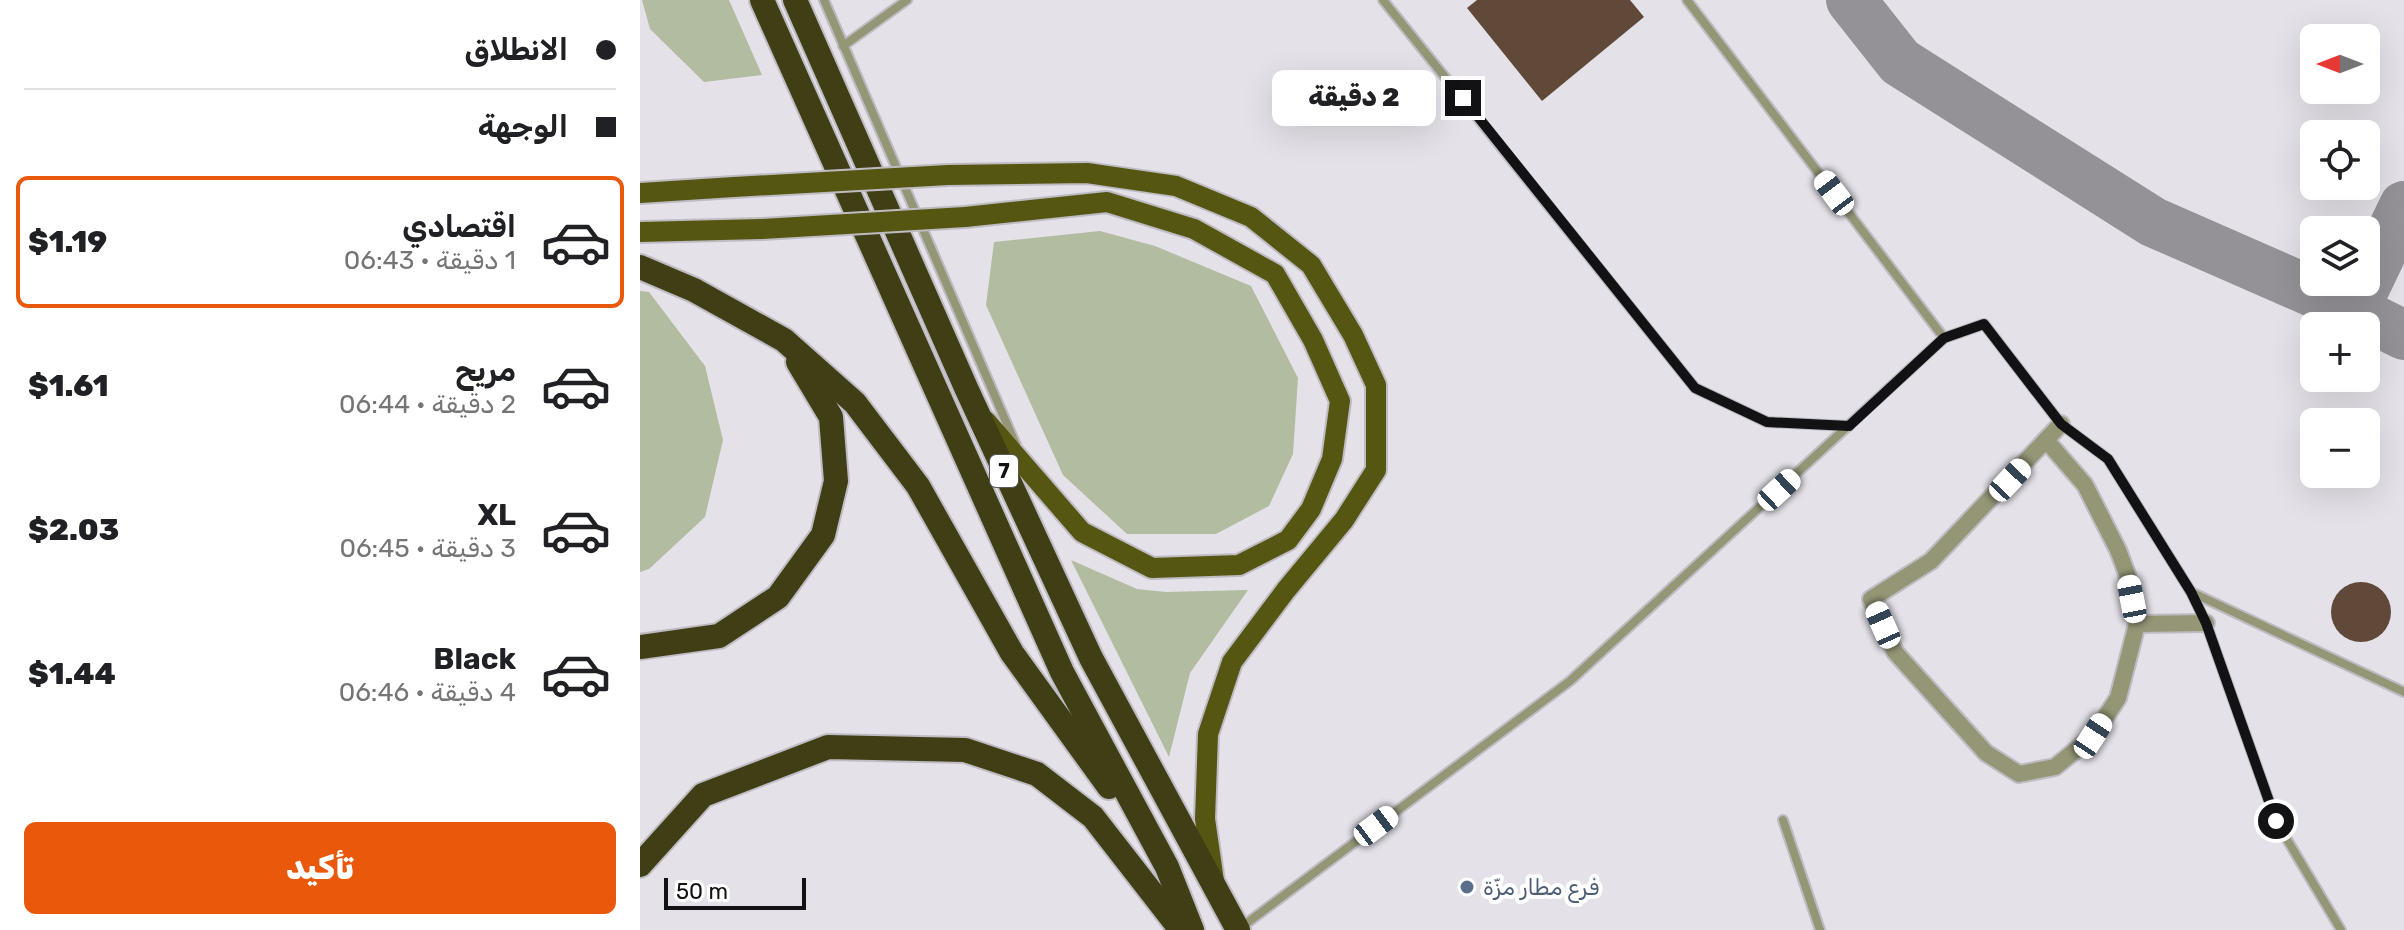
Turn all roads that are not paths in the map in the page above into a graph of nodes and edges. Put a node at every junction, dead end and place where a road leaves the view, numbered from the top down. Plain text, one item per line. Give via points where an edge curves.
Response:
1 (762, 0) edge
2 (795, 0) edge
3 (824, 0) edge
4 (907, 0) edge
5 (1383, 0) edge
6 (1687, 0) edge
7 (843, 46) junction
8 (640, 193) edge
9 (640, 232) edge
10 (640, 267) edge
11 (1944, 338) junction
12 (784, 340) junction
13 (976, 411) junction
14 (2061, 424) junction
15 (1849, 426) junction
16 (2046, 440) junction
17 (1023, 461) junction
18 (2191, 592) junction
19 (2206, 623) junction
20 (2137, 624) junction
21 (640, 647) edge
22 (2404, 692) edge
23 (1783, 820) dead end
24 (640, 865) edge
25 (1167, 867) junction
26 (1215, 889) junction
27 (1181, 930) edge
28 (1192, 930) edge
29 (1238, 930) edge
30 (1820, 930) edge
31 (2341, 930) edge

1 - 25 highway, 7 via 1062,672
2 - 13 highway, 7
3 - 7 lane
4 - 7 lane
5 - 15 lane via 1695,388 1767,422
6 - 11 lane
7 - 17 lane
8 - 26 main road, bridge via 948,175 1087,173 1176,186 1251,217 1311,265 1376,385 1376,470 1344,520 1232,662 1208,734 1205,819
9 - 17 main road, bridge via 965,217 1107,202 1194,229 1275,274 1340,401 1332,459 1311,509 1288,540 1239,565 1152,568 1082,532
10 - 12 highway
11 - 14 lane via 1984,324
11 - 15 lane
12 - 21 highway via 831,417 836,481 823,535 778,597 719,636
12 - 25 highway via 855,403 918,486 1012,653
13 - 17 main road
13 - 26 highway, 7 via 1091,658
14 - 16 street
14 - 18 lane via 2108,459
15 - 29 lane via 1570,681
16 - 20 street via 2085,485 2118,550
16 - 20 street via 1931,561 1871,599 1895,652 1986,753 2019,774 2055,767 2093,736 2118,698
18 - 19 lane
18 - 22 lane
19 - 20 street
19 - 31 lane via 2276,821
23 - 30 lane
24 - 27 highway via 703,795 828,747 965,750 1037,774 1093,817
25 - 28 highway, 7
26 - 29 highway, 7

